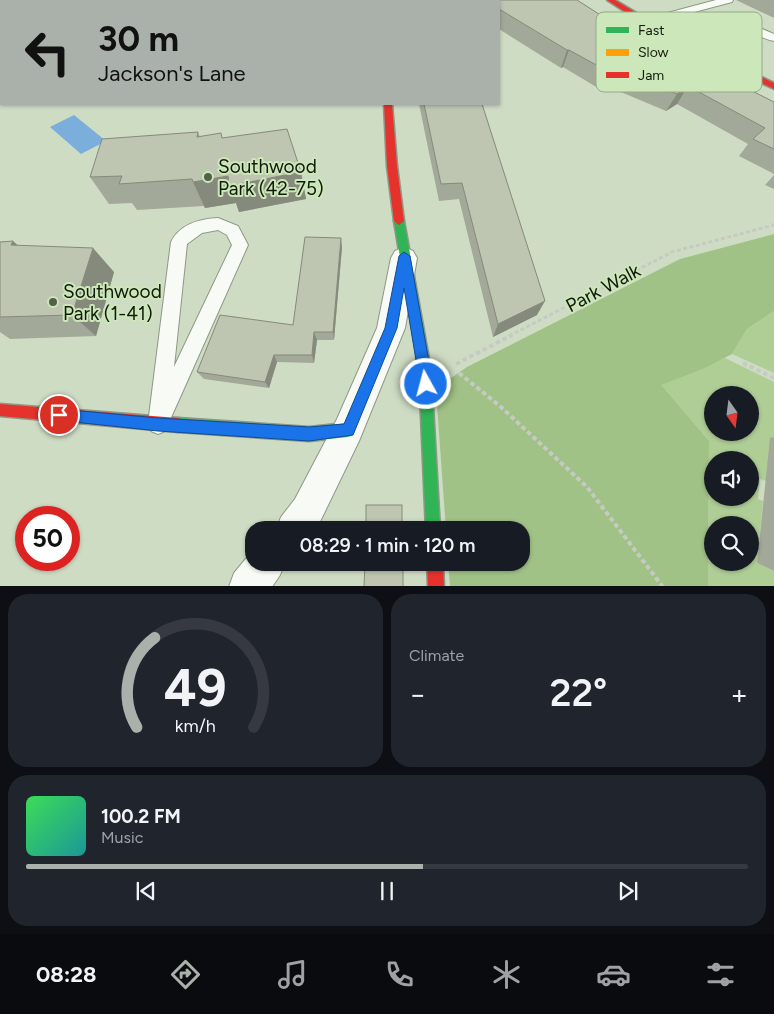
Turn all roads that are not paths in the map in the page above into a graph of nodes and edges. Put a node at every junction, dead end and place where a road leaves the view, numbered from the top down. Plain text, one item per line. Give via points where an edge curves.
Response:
1 (610, 0) edge
2 (728, 0) edge
3 (629, 12) edge
4 (683, 12) edge
5 (762, 33) edge
6 (774, 38) edge
7 (762, 80) edge
8 (774, 86) edge
9 (388, 105) edge
10 (404, 256) junction
11 (0, 410) edge
12 (158, 424) junction
13 (348, 430) junction
14 (301, 521) edge
15 (433, 521) edge
16 (260, 571) edge
17 (435, 571) edge
18 (248, 586) edge
19 (436, 586) edge

1 - 3 main road
2 - 4 lane
5 - 6 lane
7 - 8 main road
9 - 10 main road
10 - 13 street via 391,328
10 - 15 main road via 425,370
11 - 12 main road
12 - 12 lane via 179,242 186,233 202,225 218,224 231,228 238,235 240,245
12 - 13 main road via 309,434
13 - 14 street
16 - 18 street
17 - 19 main road

